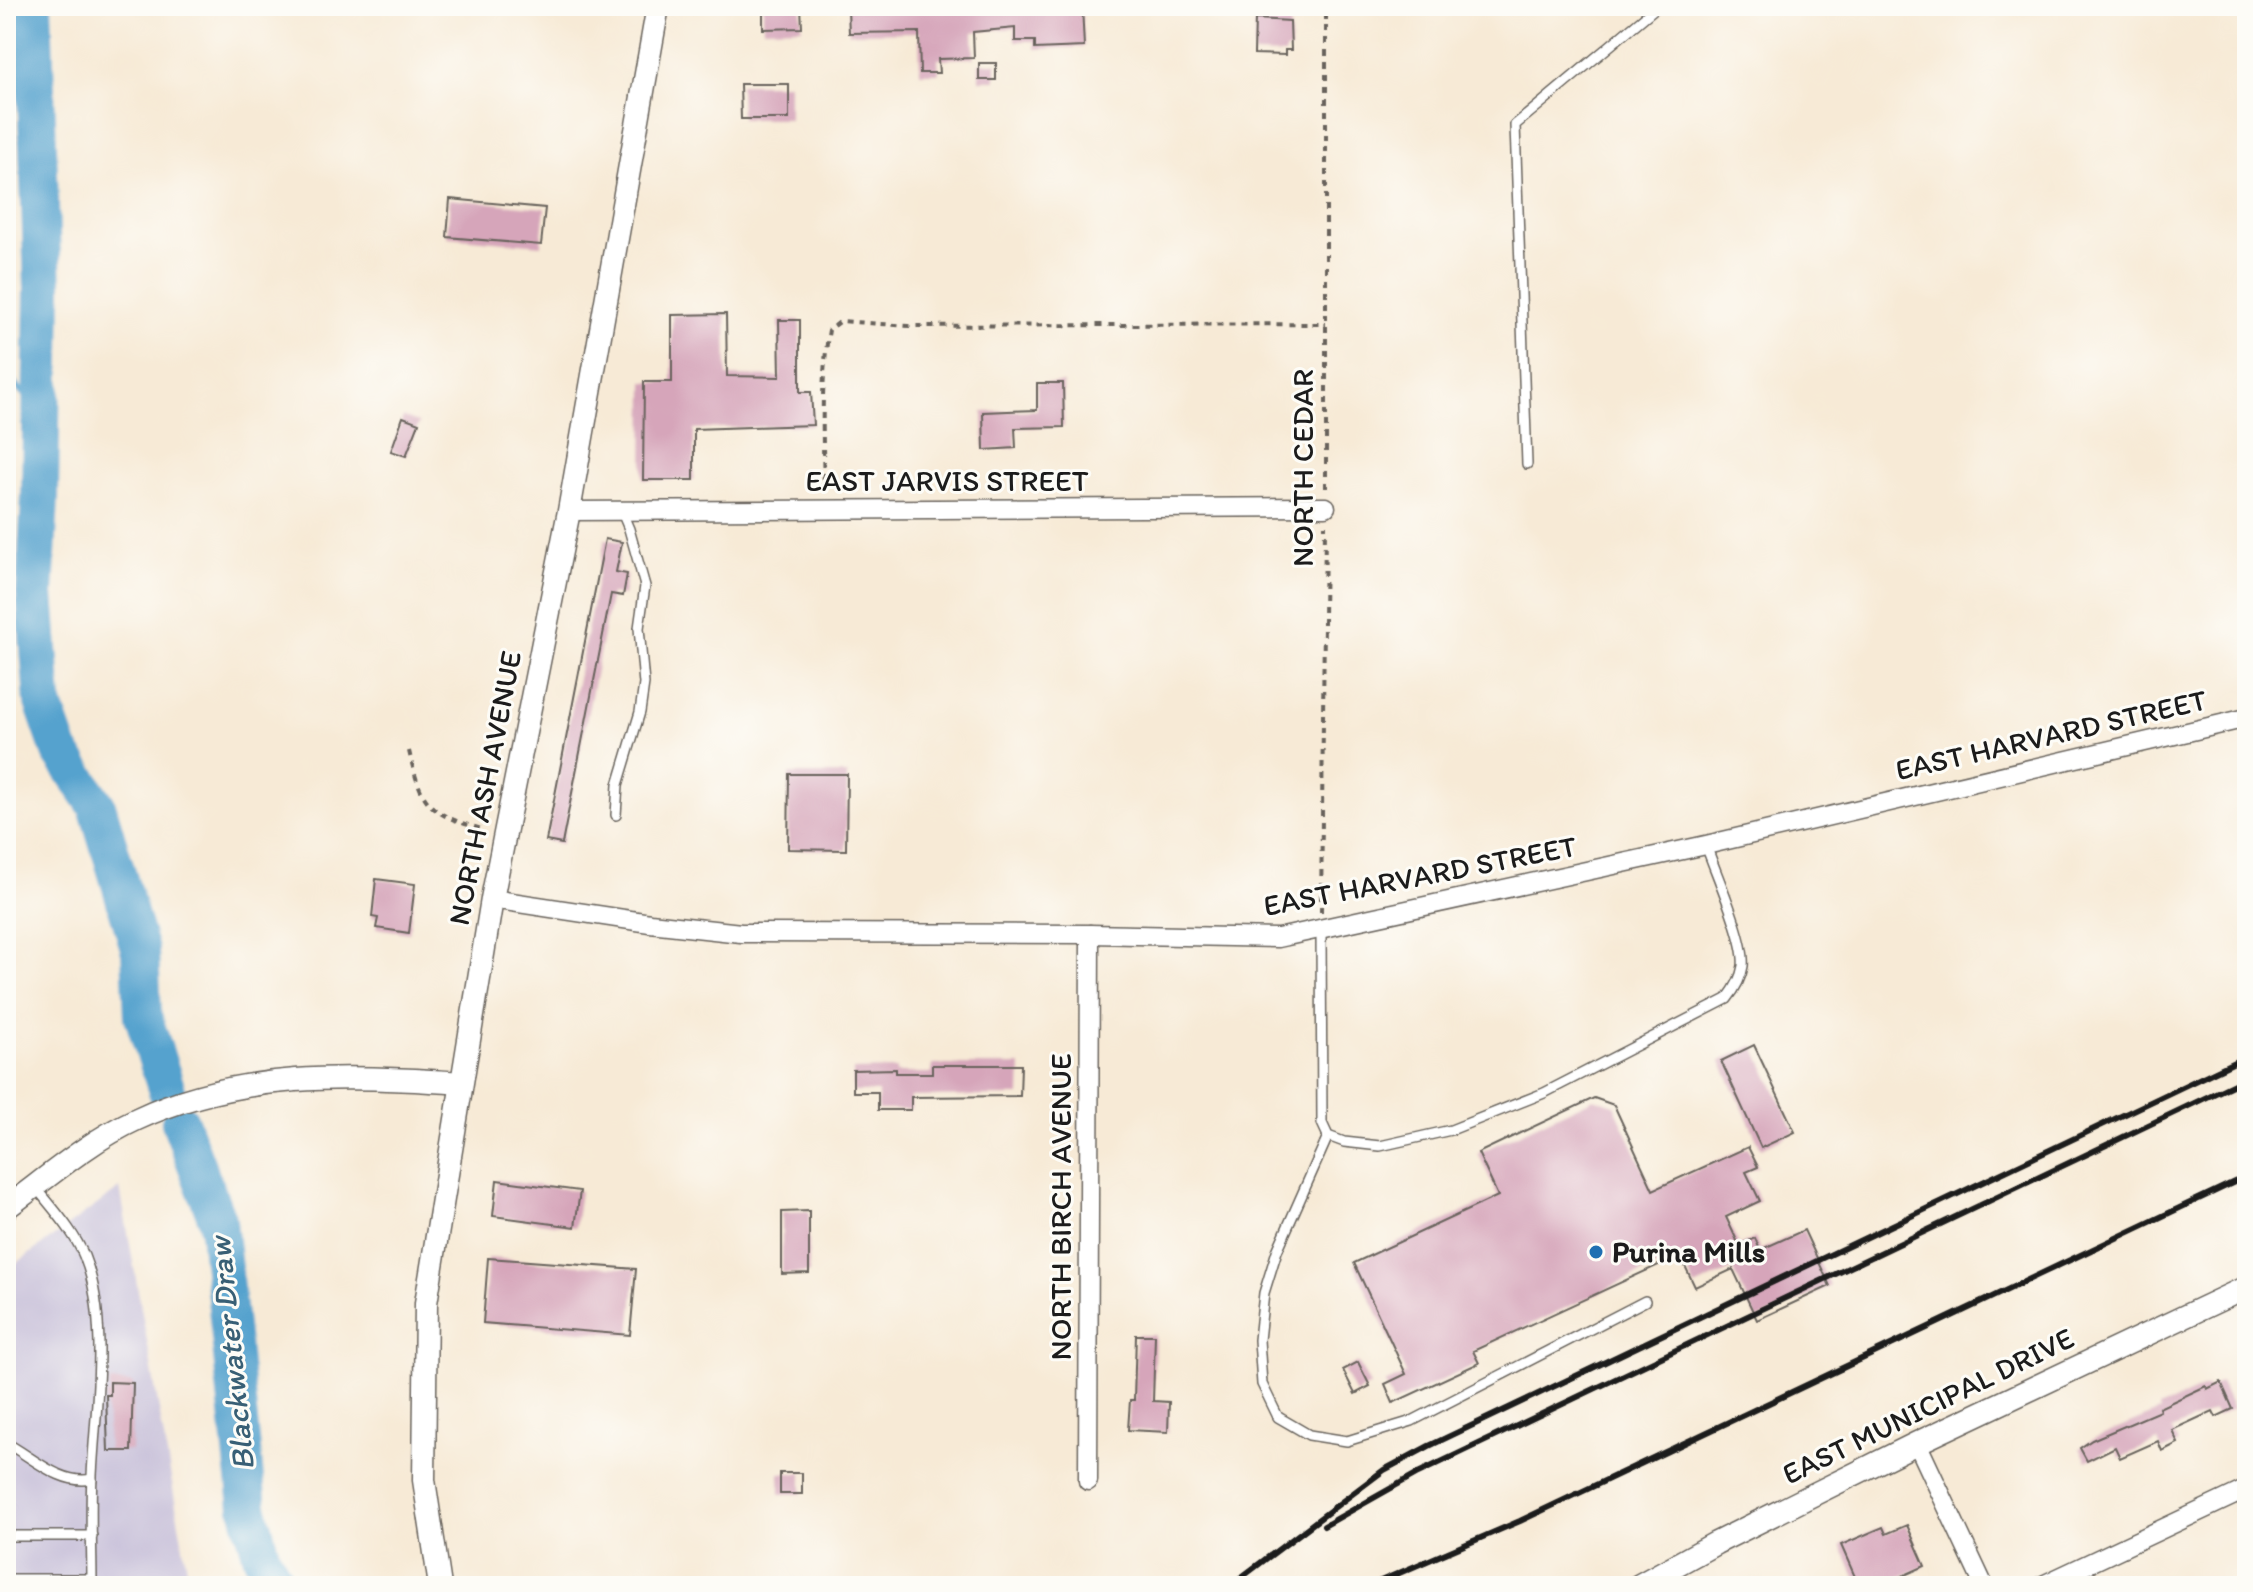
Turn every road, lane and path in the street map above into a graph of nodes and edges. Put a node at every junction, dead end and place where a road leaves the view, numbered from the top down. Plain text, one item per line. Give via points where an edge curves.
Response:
1 (658, 6) edge
2 (1326, 6) edge
3 (1666, 6) edge
4 (1654, 7) edge
5 (1326, 324) junction
6 (1527, 464) dead end
7 (1326, 507) junction
8 (824, 509) junction
9 (621, 510) junction
10 (569, 511) junction
11 (2247, 718) edge
12 (409, 751) dead end
13 (616, 815) dead end
14 (505, 836) junction
15 (1706, 845) junction
16 (492, 899) junction
17 (1321, 931) junction
18 (1090, 934) junction
19 (461, 1083) junction
20 (1328, 1136) junction
21 (35, 1186) junction
22 (6, 1208) edge
23 (2247, 1287) edge
24 (1645, 1301) dead end
25 (6, 1443) edge
26 (1917, 1443) junction
27 (92, 1479) junction
28 (1088, 1481) dead end
29 (2247, 1489) edge
30 (6, 1536) edge
31 (92, 1536) junction
32 (6, 1579) edge
33 (92, 1582) edge
34 (440, 1586) edge
35 (1638, 1586) edge
36 (1984, 1586) edge
37 (2041, 1586) edge

1 - 10 street, NORTH ASH AVENUE
2 - 5 path, NORTH CEDAR
3 - 4 lane
4 - 6 lane via 1515,125
5 - 7 path, NORTH CEDAR
5 - 8 path via 909,326 841,321 829,330 826,347
7 - 8 street, EAST JARVIS STREET
7 - 17 path, NORTH CEDAR
8 - 9 street, EAST JARVIS STREET
9 - 10 street, EAST JARVIS STREET
9 - 13 lane via 645,586 639,628 644,684 618,785
10 - 14 street, NORTH ASH AVENUE
11 - 15 street, EAST HARVARD STREET
12 - 14 path via 416,783 446,819
14 - 16 street, NORTH ASH AVENUE
15 - 17 street, EAST HARVARD STREET
15 - 20 lane via 1743,963 1738,985 1727,999 1544,1093 1451,1130 1380,1146
16 - 18 street, EAST HARVARD STREET via 741,933
16 - 19 street, NORTH ASH AVENUE
17 - 18 street, EAST HARVARD STREET via 1278,938
17 - 20 lane via 1322,1123
18 - 28 street, NORTH BIRCH AVENUE
19 - 21 street via 340,1076 237,1088 137,1119
19 - 34 street, NORTH ASH AVENUE via 426,1303 424,1480
20 - 24 lane via 1277,1251 1264,1293 1259,1340 1262,1384 1278,1417 1309,1435 1347,1441 1412,1421
21 - 22 street
21 - 27 lane via 84,1256 95,1299
23 - 26 street, EAST MUNICIPAL DRIVE
25 - 27 lane via 69,1478
26 - 35 street, EAST MUNICIPAL DRIVE
26 - 36 street
27 - 31 lane
29 - 37 street
30 - 31 lane
31 - 33 lane
32 - 33 lane

